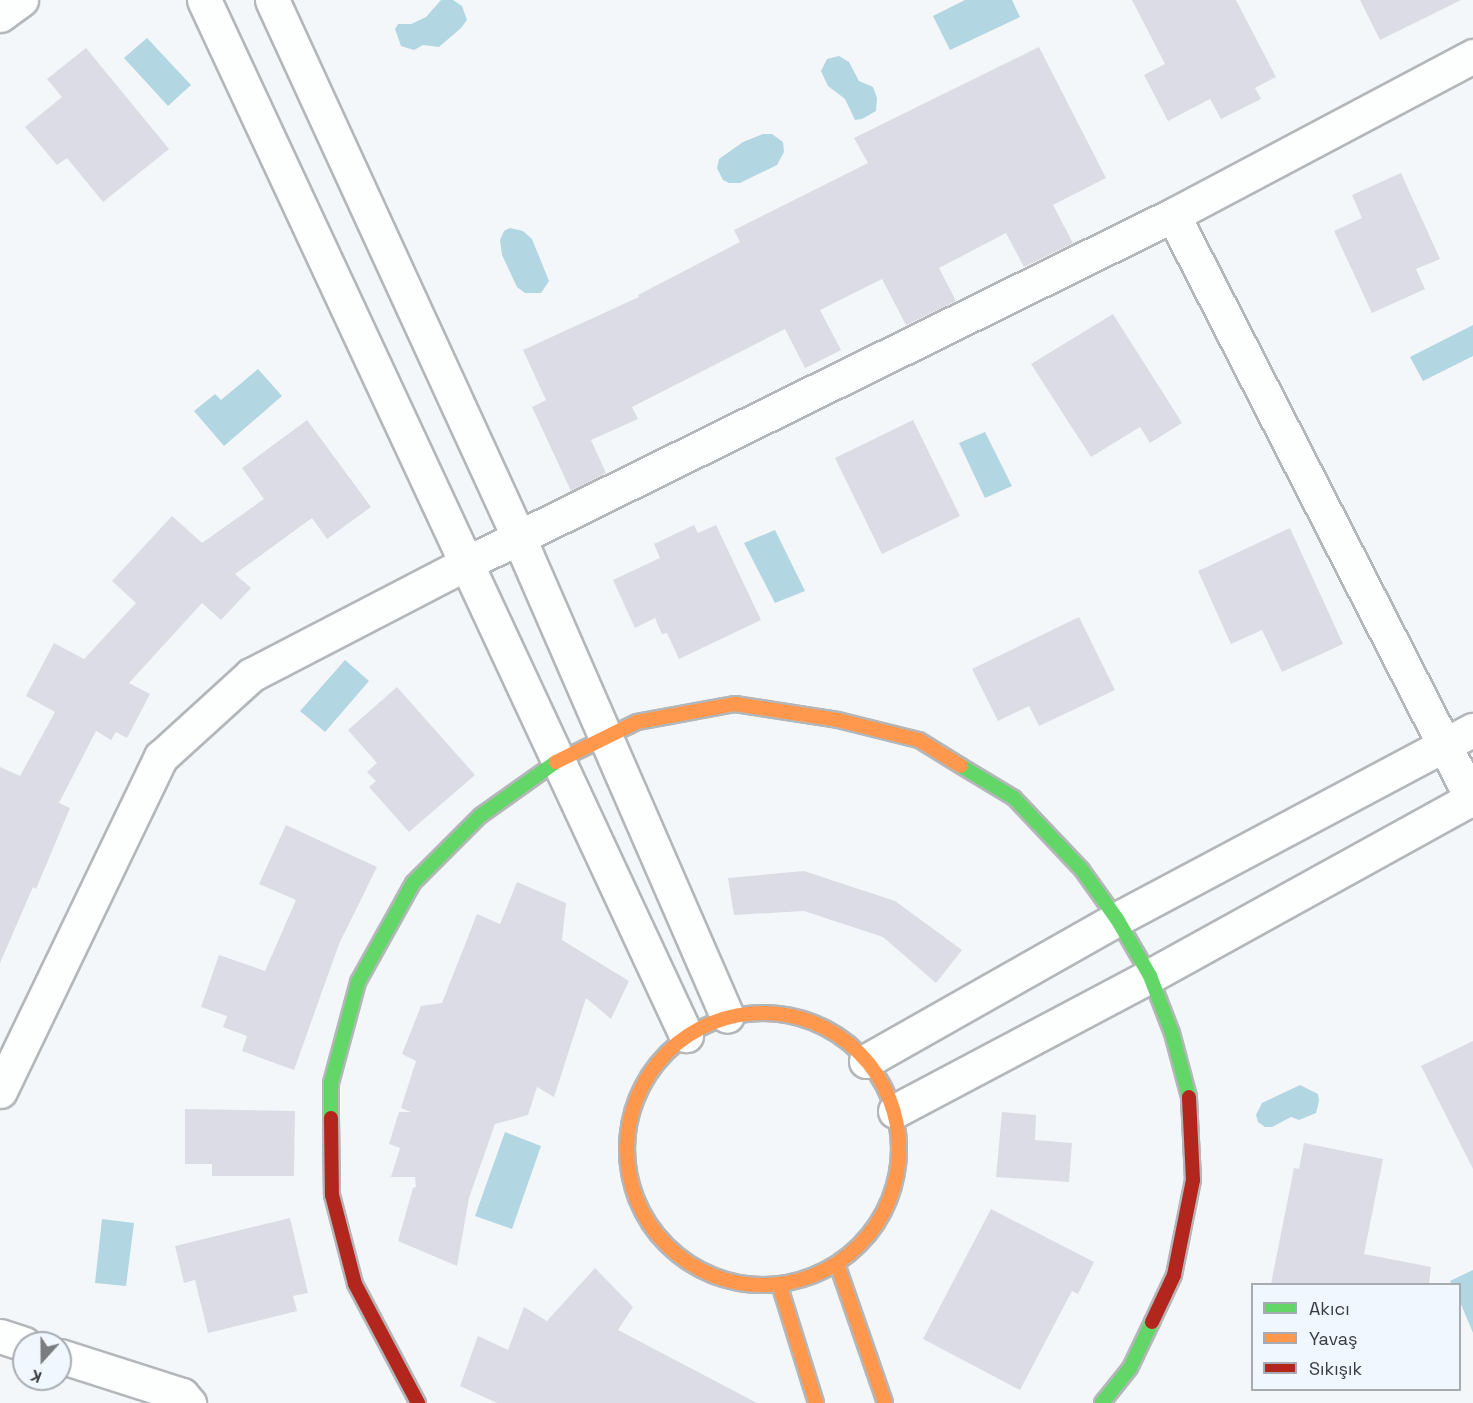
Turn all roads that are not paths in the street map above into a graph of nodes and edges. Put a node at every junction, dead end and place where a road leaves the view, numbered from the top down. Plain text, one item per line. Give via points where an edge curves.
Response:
1 (21, 0) edge
2 (204, 0) edge
3 (272, 0) edge
4 (0, 15) edge
5 (1473, 56) edge
6 (1173, 214) junction
7 (519, 538) junction
8 (465, 564) junction
9 (1473, 730) edge
10 (604, 738) junction
11 (1444, 746) junction
12 (558, 759) junction
13 (1473, 799) edge
14 (1117, 919) junction
15 (1150, 976) junction
16 (727, 1016) junction
17 (686, 1035) junction
18 (866, 1061) junction
19 (0, 1091) edge
20 (896, 1111) junction
21 (837, 1264) junction
22 (779, 1284) junction
23 (72, 1360) edge
24 (189, 1403) edge
25 (418, 1403) edge
26 (816, 1403) edge
27 (885, 1403) edge
28 (1102, 1403) edge

1 - 4 street
2 - 8 street
3 - 7 street
5 - 6 street
6 - 7 street
6 - 11 street
7 - 8 street
7 - 10 street
8 - 12 street
8 - 19 street via 251,675 161,757
9 - 11 street
10 - 12 street
10 - 14 street via 637,722 735,704 838,720 919,740 1014,798 1082,870
10 - 16 street
11 - 13 street
11 - 14 street
12 - 17 street
12 - 25 street via 480,816 413,883 358,982 331,1083 332,1195 355,1284
13 - 15 street
14 - 15 street
14 - 18 street
15 - 20 street
15 - 28 street via 1172,1033 1189,1098 1193,1180 1174,1275 1130,1368
16 - 17 street
16 - 18 street via 773,1012 818,1023
17 - 22 street via 653,1067 633,1107 626,1152 635,1197 658,1236 692,1265 734,1282
18 - 20 street via 880,1077
20 - 21 street via 901,1155 891,1197 870,1235
21 - 22 street via 809,1277
21 - 27 street
22 - 26 street
23 - 24 street via 182,1395

